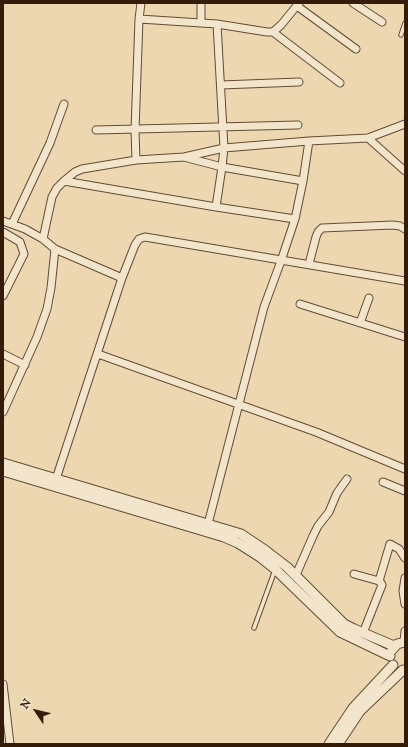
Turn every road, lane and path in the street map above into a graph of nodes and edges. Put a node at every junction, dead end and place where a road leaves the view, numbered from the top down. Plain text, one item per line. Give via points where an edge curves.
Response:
1 (140, 3) edge
2 (201, 3) edge
3 (353, 3) edge
4 (298, 5) edge
5 (139, 19) junction
6 (382, 22) dead end
7 (201, 23) junction
8 (405, 23) edge
9 (217, 24) junction
10 (273, 32) junction
11 (401, 36) dead end
12 (356, 49) dead end
13 (299, 82) dead end
14 (340, 83) dead end
15 (221, 85) junction
16 (64, 104) dead end
17 (405, 124) edge
18 (298, 125) dead end
19 (223, 127) junction
20 (96, 130) dead end
21 (135, 130) junction
22 (368, 138) junction
23 (309, 141) junction
24 (224, 148) junction
25 (184, 157) junction
26 (136, 160) junction
27 (222, 167) junction
28 (405, 171) edge
29 (64, 181) junction
30 (303, 181) junction
31 (216, 207) junction
32 (295, 219) junction
33 (3, 221) edge
34 (12, 224) junction
35 (405, 229) edge
36 (3, 232) edge
37 (42, 238) junction
38 (55, 249) junction
39 (281, 261) junction
40 (309, 264) junction
41 (122, 278) junction
42 (405, 281) edge
43 (3, 296) edge
44 (369, 298) dead end
45 (300, 304) dead end
46 (360, 323) junction
47 (405, 338) edge
48 (98, 354) junction
49 (6, 355) edge
50 (25, 365) junction
51 (239, 405) junction
52 (3, 412) edge
53 (3, 463) edge
54 (405, 469) edge
55 (3, 471) edge
56 (348, 479) dead end
57 (383, 482) dead end
58 (55, 483) junction
59 (405, 491) edge
60 (208, 524) junction
61 (405, 558) edge
62 (278, 565) junction
63 (354, 574) dead end
64 (296, 576) junction
65 (405, 578) edge
66 (379, 581) junction
67 (405, 604) edge
68 (254, 628) dead end
69 (405, 631) edge
70 (363, 633) junction
71 (404, 642) edge
72 (394, 646) junction
73 (392, 661) junction
74 (404, 670) edge
75 (3, 684) edge
76 (10, 744) edge
77 (329, 744) edge
78 (338, 744) edge

1 - 5 street
2 - 7 street
3 - 6 street
4 - 10 street
4 - 12 street
5 - 7 street
5 - 21 street
7 - 9 street
8 - 11 lane
9 - 10 street
9 - 15 street
10 - 14 street
13 - 15 street
15 - 19 street
16 - 34 street via 50,143
17 - 22 street
18 - 19 street
19 - 21 street
19 - 24 street
20 - 21 street
21 - 26 street
22 - 23 street
22 - 28 street
23 - 24 street
23 - 30 street
24 - 25 street
24 - 27 street
25 - 26 street
25 - 27 street
26 - 29 street via 82,169
27 - 30 street
27 - 31 street
29 - 31 street
29 - 37 street via 52,197
30 - 32 street
31 - 32 street
32 - 39 street
33 - 34 street
34 - 37 street
35 - 40 street via 393,225 322,228 318,232
36 - 43 street via 20,242 24,254
37 - 38 street
38 - 41 street
38 - 50 street via 47,309
39 - 40 street
39 - 41 street via 145,237 139,239 135,245
39 - 51 street via 264,307
40 - 42 street
41 - 48 street
44 - 46 street
45 - 46 street
46 - 47 street
48 - 51 street
48 - 58 street
49 - 50 street
50 - 52 street
51 - 54 street via 316,432
51 - 60 street
53 - 58 street
55 - 58 street
56 - 64 street via 341,486 329,512 318,526
57 - 59 street
58 - 60 street
58 - 62 street via 224,537
60 - 62 street via 241,534
61 - 66 street via 399,548 390,544
62 - 64 street
62 - 68 lane
62 - 73 street via 340,632
63 - 66 street
64 - 70 street via 344,624
65 - 67 street
66 - 70 street via 382,585
69 - 71 street
70 - 72 street
71 - 72 street
72 - 73 street
73 - 74 street via 399,669
73 - 77 street via 353,708
74 - 78 street via 360,711
75 - 76 street

